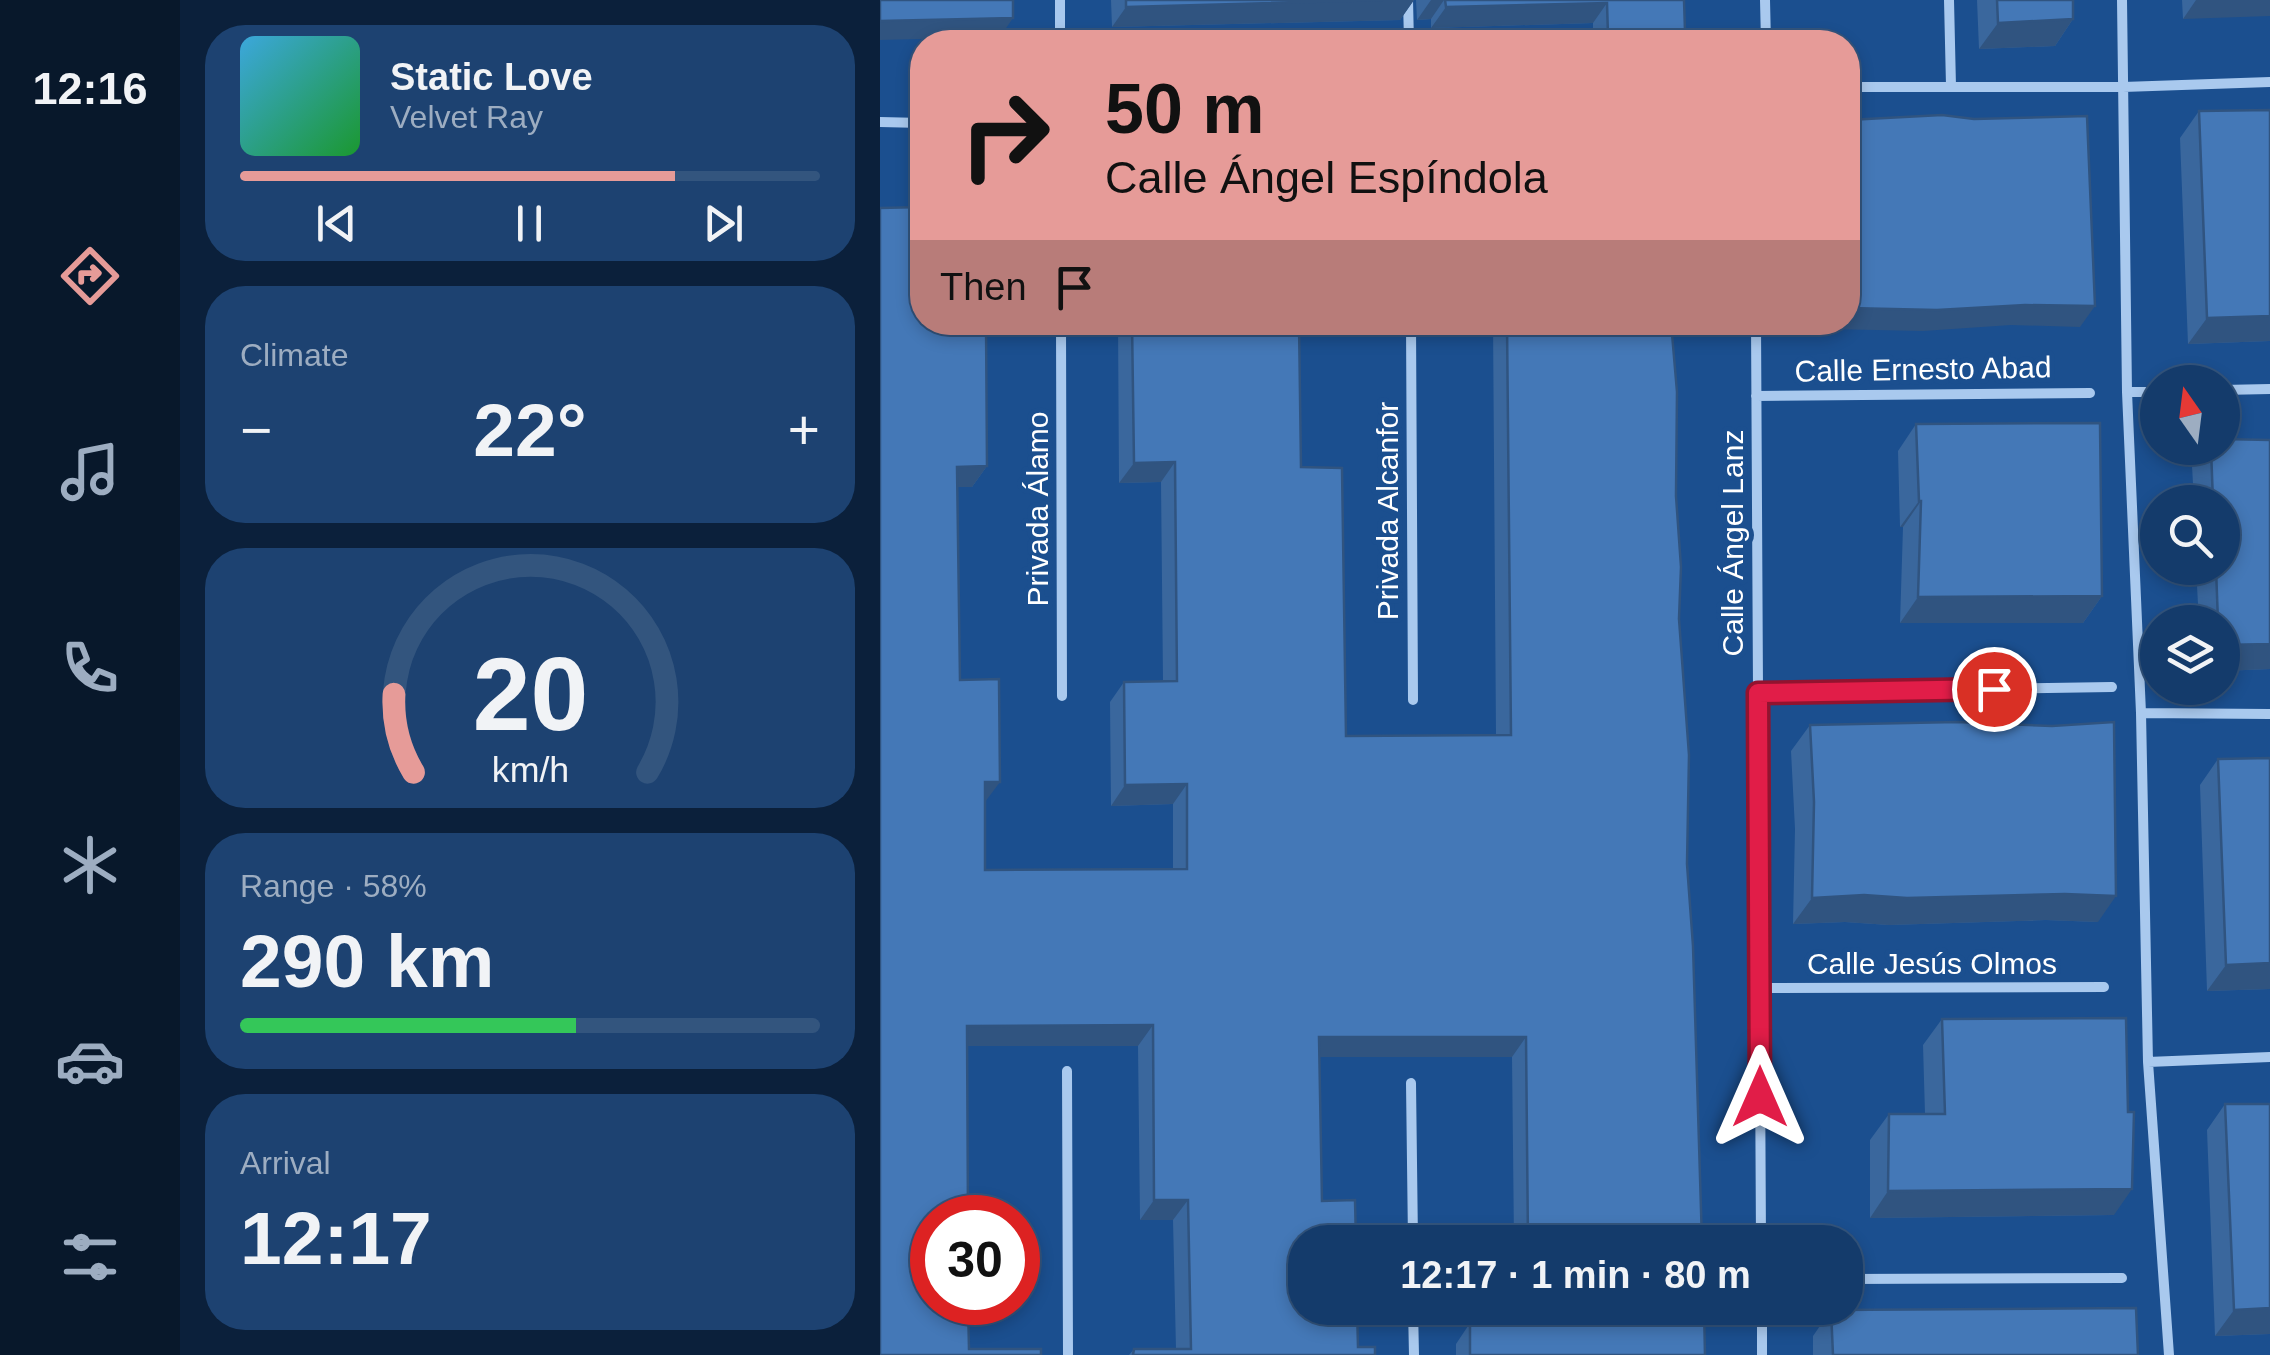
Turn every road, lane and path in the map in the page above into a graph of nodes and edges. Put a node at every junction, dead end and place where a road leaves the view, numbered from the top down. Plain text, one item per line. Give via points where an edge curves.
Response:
1 (1060, 0) edge
2 (1408, 0) edge
3 (1765, 0) edge
4 (1949, 0) edge
5 (2122, 0) edge
6 (1060, 30) edge
7 (1409, 30) edge
8 (1766, 30) edge
9 (2270, 82) edge
10 (1951, 86) junction
11 (1860, 87) edge
12 (2123, 88) junction
13 (880, 122) edge
14 (910, 123) edge
15 (1062, 335) edge
16 (1411, 335) edge
17 (1756, 335) edge
18 (2270, 389) edge
19 (2240, 390) edge
20 (2127, 392) junction
21 (2140, 392) edge
22 (2090, 393) dead end
23 (1756, 396) junction
24 (2112, 687) dead end
25 (1758, 693) junction
26 (1062, 696) dead end
27 (1413, 700) dead end
28 (2141, 713) junction
29 (2270, 714) edge
30 (2104, 987) dead end
31 (1760, 988) junction
32 (2270, 1058) edge
33 (2148, 1062) junction
34 (1067, 1071) dead end
35 (1411, 1083) dead end
36 (1412, 1225) edge
37 (1761, 1225) edge
38 (2122, 1278) dead end
39 (1863, 1280) edge
40 (1413, 1325) edge
41 (1762, 1325) edge
42 (1068, 1355) edge
43 (1414, 1355) edge
44 (1762, 1355) edge
45 (2169, 1355) edge

1 - 6 street
2 - 7 street
3 - 8 street
4 - 10 street
5 - 12 street
9 - 12 street
10 - 11 street
10 - 12 street
12 - 20 street
13 - 14 street
15 - 26 street, Privada Álamo
16 - 27 street, Privada Alcanfor
17 - 23 street, Calle Ángel Lanz
18 - 19 street
20 - 21 street
20 - 28 street
22 - 23 street, Calle Ernesto Abad
23 - 25 street, Calle Ángel Lanz
24 - 25 street
25 - 31 street, Calle Ángel Lanz
28 - 29 street
28 - 33 street
30 - 31 street, Calle Jesús Olmos
31 - 37 street, Calle Ángel Lanz
32 - 33 street
33 - 45 street
34 - 42 street
35 - 36 street
38 - 39 street
40 - 43 street
41 - 44 street

